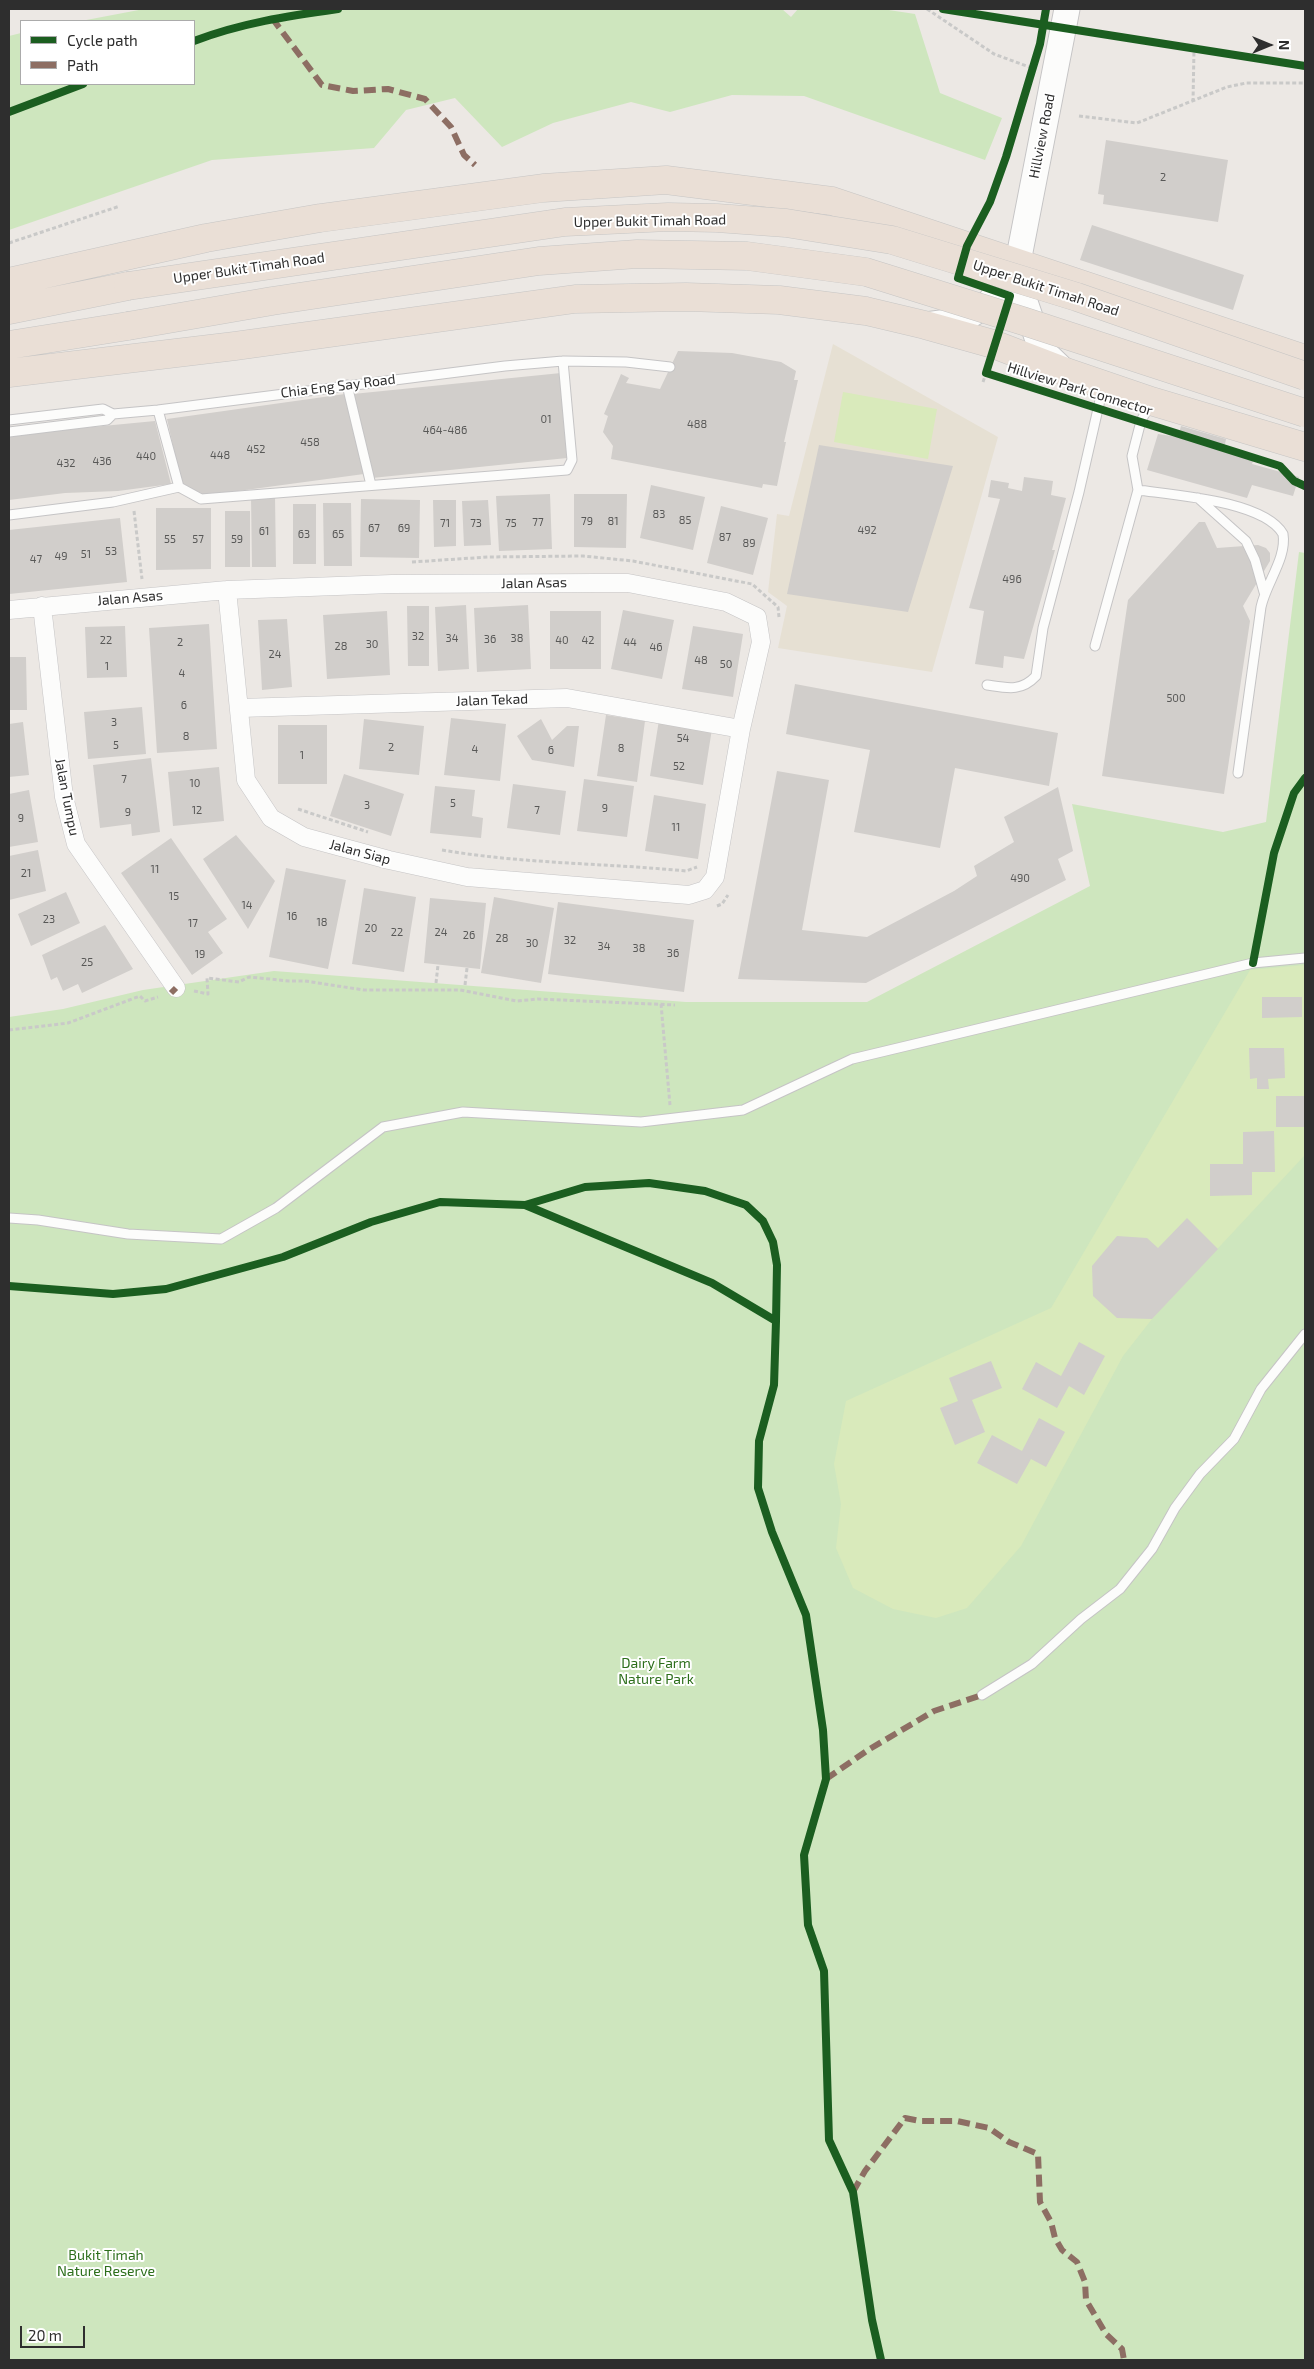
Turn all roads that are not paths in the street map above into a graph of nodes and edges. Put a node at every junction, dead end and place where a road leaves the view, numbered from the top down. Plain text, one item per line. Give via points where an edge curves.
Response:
1 (1067, 9) edge
2 (1018, 262) junction
3 (9, 282) edge
4 (9, 310) edge
5 (925, 325) junction
6 (9, 345) edge
7 (1305, 359) edge
8 (563, 360) junction
9 (670, 367) dead end
10 (1066, 372) junction
11 (9, 373) edge
12 (1305, 376) edge
13 (347, 385) junction
14 (1104, 385) junction
15 (1151, 401) junction
16 (158, 410) junction
17 (1305, 413) edge
18 (113, 414) junction
19 (9, 420) edge
20 (9, 432) edge
21 (1305, 447) edge
22 (371, 485) junction
23 (179, 487) junction
24 (1138, 490) junction
25 (1198, 498) junction
26 (9, 515) edge
27 (227, 590) junction
28 (1264, 592) junction
29 (42, 606) junction
30 (9, 610) edge
31 (1095, 646) dead end
32 (987, 685) dead end
33 (240, 708) junction
34 (741, 728) junction
35 (1238, 773) dead end
36 (689, 895) joint
37 (1305, 958) edge
38 (169, 992) road end
39 (9, 1218) edge
40 (1305, 1334) edge
41 (982, 1694) dead end

1 - 2 street, Hillview Road
2 - 3 highway via 832,201 666,180 543,188 320,218 206,238
2 - 5 street via 989,303 963,320
2 - 7 highway
2 - 10 street via 1024,298 1041,349
4 - 12 highway, Upper Bukit Timah Road, bridge via 128,286 565,222 717,218 786,223 892,240 1076,297
5 - 10 highway via 994,344
5 - 11 highway via 866,311 779,300 575,298 235,346
6 - 17 highway, bridge via 539,261 637,254 747,256 866,272
8 - 9 lane, Chia Eng Say Road
8 - 13 lane, Chia Eng Say Road
8 - 22 lane via 572,460 566,470
10 - 14 highway
13 - 16 lane, Chia Eng Say Road
13 - 22 lane
14 - 15 highway
14 - 32 lane via 1042,628 1036,676 1015,689
15 - 21 highway
15 - 24 lane via 1141,421 1132,456
16 - 18 lane, Chia Eng Say Road
16 - 23 lane
18 - 19 lane, Chia Eng Say Road via 103,409
18 - 20 lane, Chia Eng Say Road via 107,420
22 - 23 lane via 200,499
23 - 26 lane via 133,498
24 - 25 lane
24 - 31 lane
25 - 28 lane via 1246,541
25 - 28 lane via 1244,508 1271,520 1280,528 1284,547
27 - 29 street, Jalan Asas
27 - 33 street, Jalan Siap
27 - 34 street, Jalan Asas via 392,584 628,583 726,602 757,617 761,642
28 - 35 lane
29 - 30 street, Jalan Asas
29 - 38 street, Jalan Tumpu via 64,797 76,844
33 - 34 street, Jalan Tekad via 566,698
33 - 36 street, Jalan Siap via 246,780 272,818 304,837 467,877
34 - 36 street, Jalan Asas via 715,877 705,890
37 - 39 lane via 1254,963 852,1059 744,1110 641,1122 463,1112 383,1127 276,1208 221,1239 128,1234
40 - 41 lane via 1261,1389 1234,1439 1200,1474 1175,1508 1152,1549 1120,1589 1032,1664

